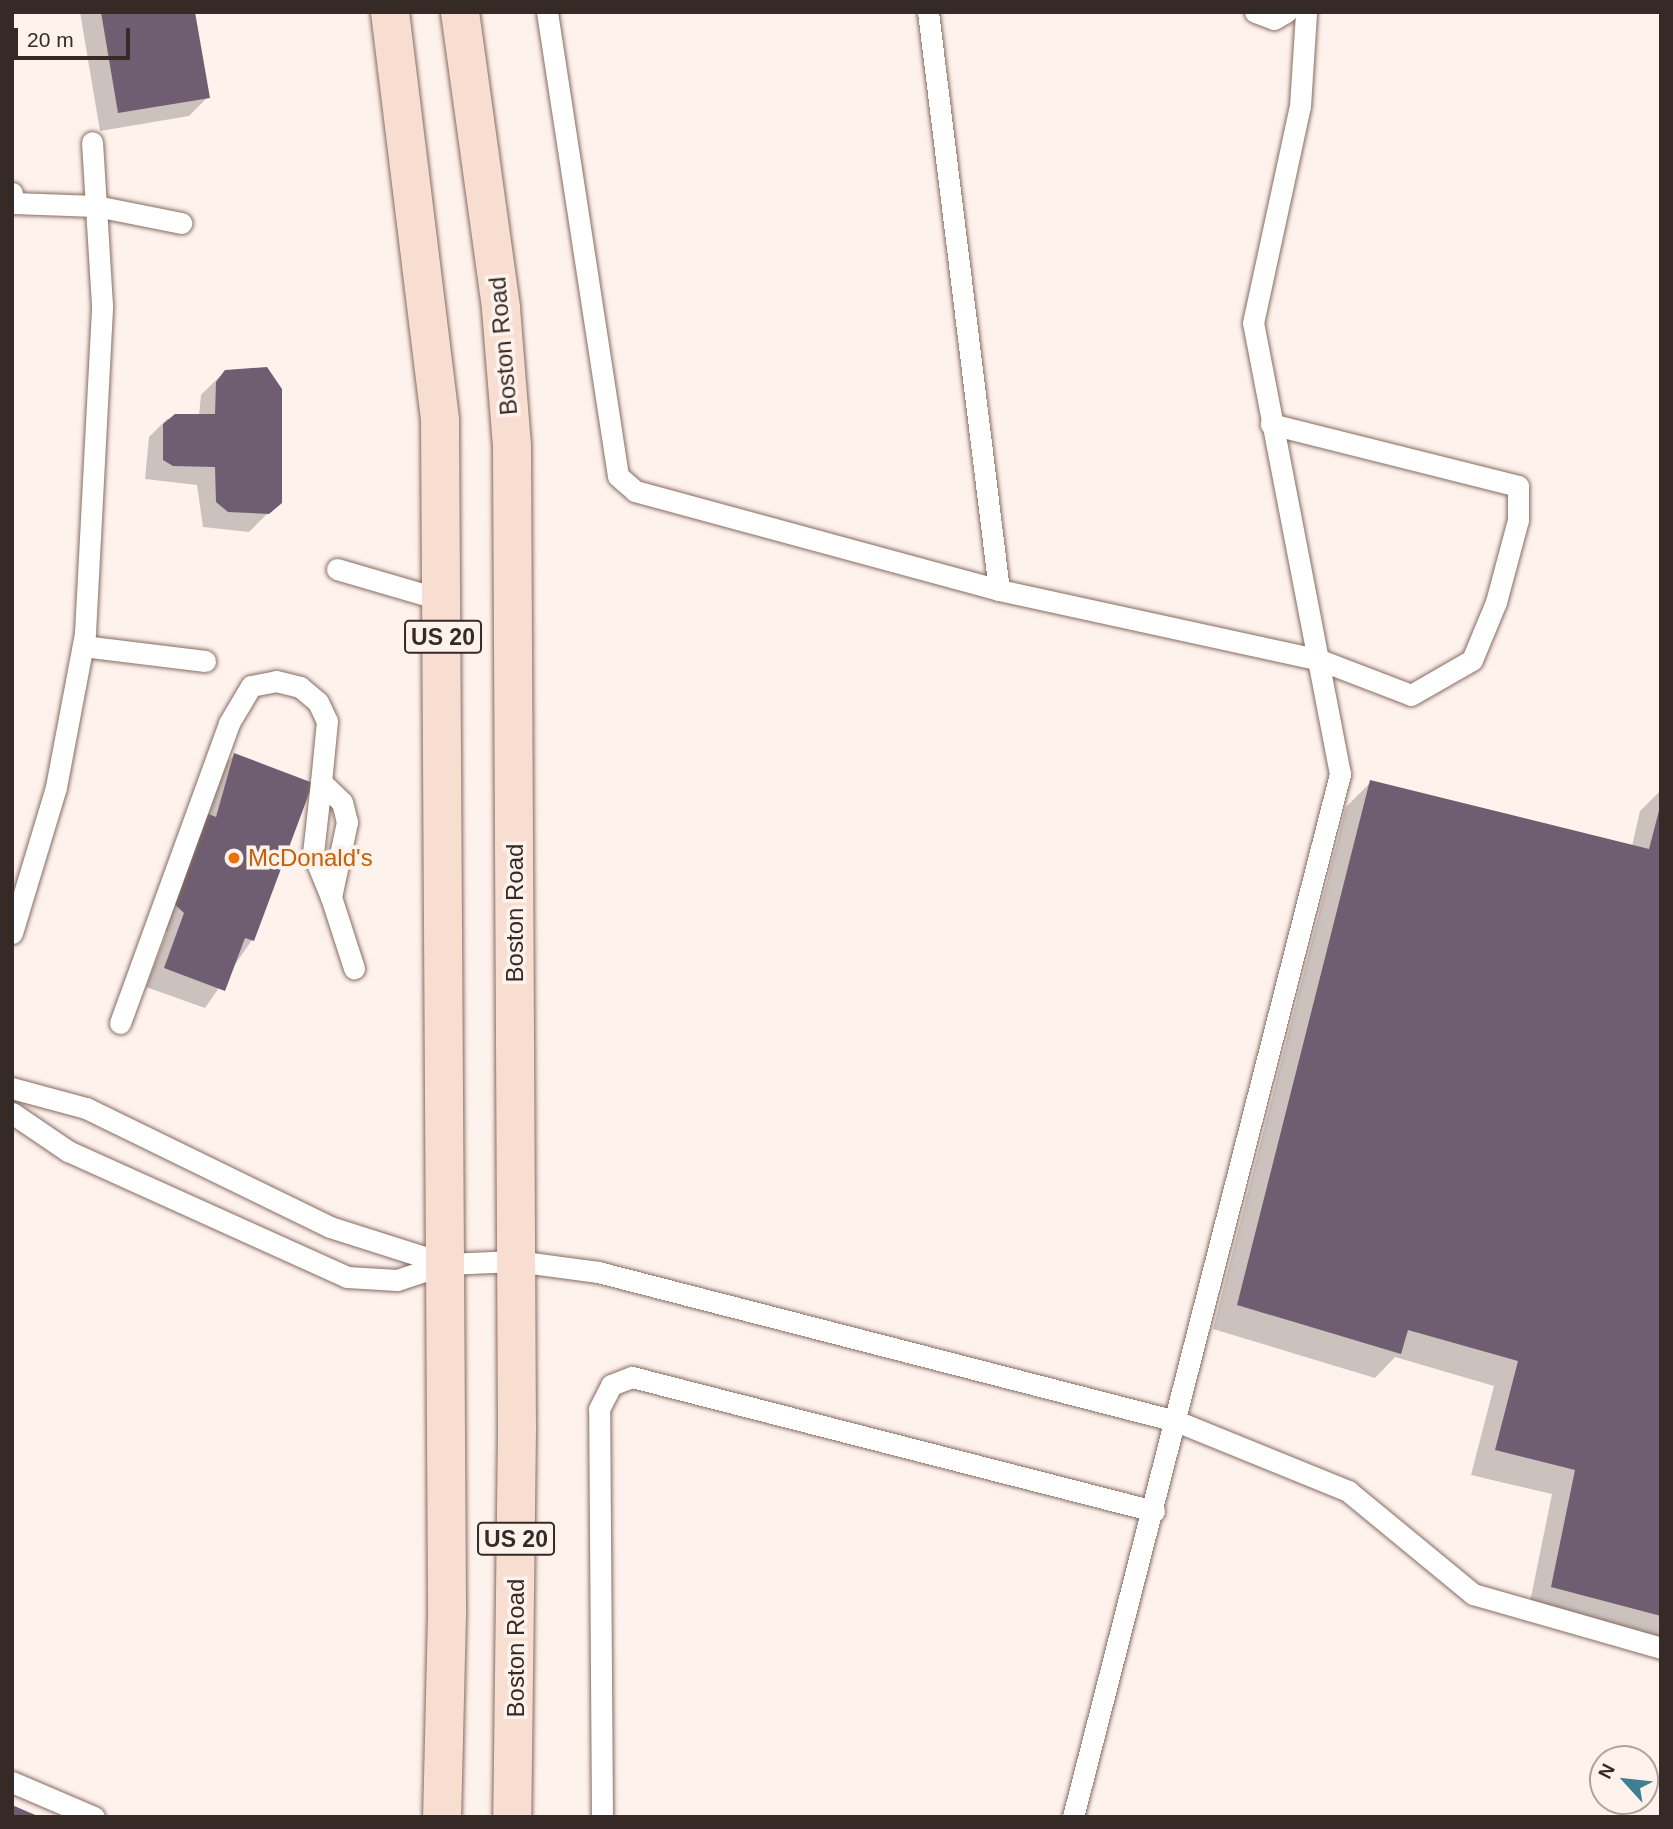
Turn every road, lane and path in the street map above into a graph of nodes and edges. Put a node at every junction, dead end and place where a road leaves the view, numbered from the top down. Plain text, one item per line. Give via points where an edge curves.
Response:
1 (390, 12) edge
2 (460, 12) edge
3 (547, 12) edge
4 (928, 12) edge
5 (1255, 12) edge
6 (1286, 12) edge
7 (1306, 12) edge
8 (92, 142) dead end
9 (12, 193) edge
10 (96, 206) junction
11 (181, 223) dead end
12 (1271, 424) junction
13 (337, 569) dead end
14 (999, 590) junction
15 (443, 600) junction
16 (83, 646) junction
17 (1320, 660) junction
18 (205, 661) dead end
19 (321, 782) junction
20 (331, 897) junction
21 (12, 933) edge
22 (354, 968) dead end
23 (120, 1023) dead end
24 (12, 1088) edge
25 (12, 1113) edge
26 (516, 1261) junction
27 (446, 1264) junction
28 (1176, 1421) junction
29 (1154, 1511) junction
30 (1661, 1648) edge
31 (12, 1782) edge
32 (94, 1817) edge
33 (442, 1817) edge
34 (512, 1817) edge
35 (601, 1817) edge
36 (1073, 1817) edge

1 - 15 main road, US 20 via 435,353
2 - 26 main road, Boston Road / US 20 via 501,309 512,447
3 - 14 lane via 618,476 635,491
4 - 14 lane
5 - 6 lane via 1274,19
7 - 12 lane via 1300,106 1252,323
8 - 10 lane
9 - 10 lane via 13,203
10 - 11 lane
10 - 16 lane via 102,305
12 - 17 lane
12 - 17 lane via 1518,486 1518,520 1485,640 1472,660 1410,695
13 - 15 lane
14 - 17 lane
15 - 27 main road, US 20
16 - 18 lane
16 - 21 lane via 55,787
17 - 28 lane via 1340,774
19 - 20 lane via 313,853
19 - 20 lane via 342,803 346,822
19 - 23 lane via 327,721 318,702 300,687 276,681 251,686 229,723
20 - 22 lane
24 - 27 lane via 86,1108 330,1227
25 - 27 lane via 68,1151 326,1270 381,1281
26 - 27 lane
26 - 28 lane via 614,1276
26 - 34 main road, Boston Road / US 20
27 - 33 main road, US 20
28 - 29 lane
28 - 30 lane via 1348,1491 1473,1594
29 - 35 lane via 632,1377 611,1385 599,1409
29 - 36 lane
31 - 32 lane

